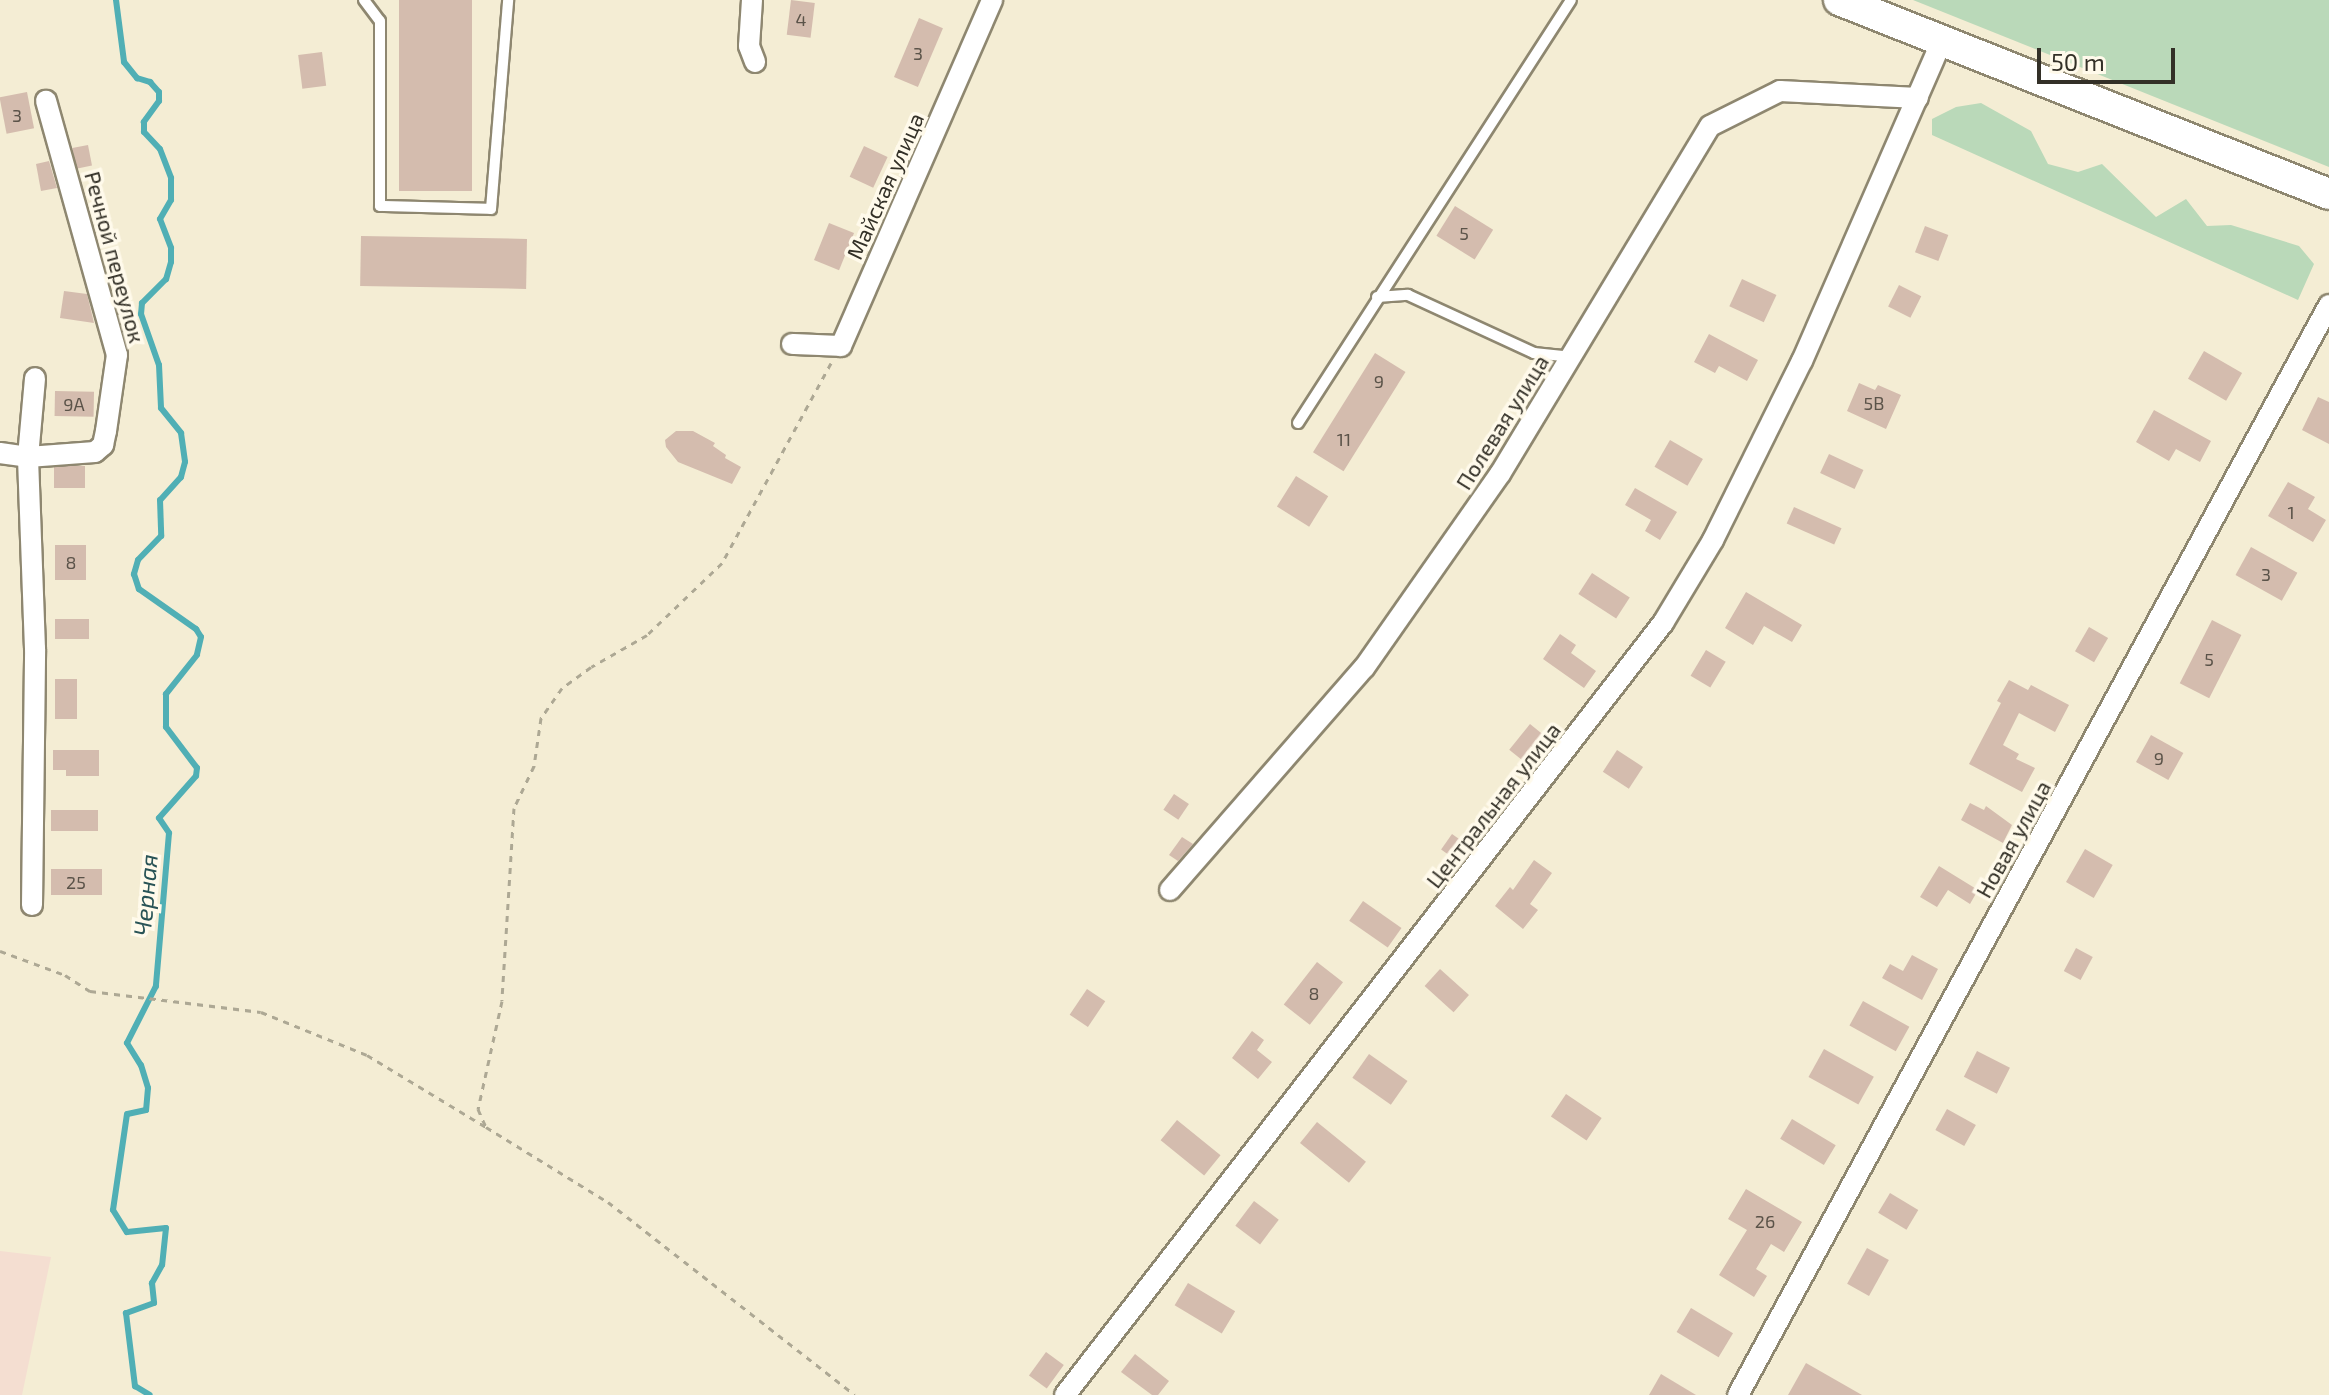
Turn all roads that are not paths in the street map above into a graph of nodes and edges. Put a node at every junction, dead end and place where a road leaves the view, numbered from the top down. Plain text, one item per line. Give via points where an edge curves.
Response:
1 (364, 0) edge
2 (508, 0) edge
3 (752, 0) edge
4 (992, 0) edge
5 (1571, 0) edge
6 (1839, 0) edge
7 (1942, 41) junction
8 (755, 62) dead end
9 (1918, 98) junction
10 (46, 101) dead end
11 (2329, 194) edge
12 (1377, 297) junction
13 (2329, 305) edge
14 (792, 344) dead end
15 (1570, 357) junction
16 (35, 378) dead end
17 (1298, 423) dead end
18 (0, 453) edge
19 (28, 457) junction
20 (1170, 890) dead end
21 (32, 905) dead end
22 (1065, 1395) edge
23 (1738, 1395) edge

1 - 2 lane via 380,21 380,206 491,209
3 - 8 street via 749,46
4 - 14 street, Майская улица via 841,346
5 - 12 lane
6 - 7 main road
7 - 9 street, Центральная улица
7 - 11 main road
9 - 15 street, Полевая улица via 1780,91 1710,126
9 - 22 street, Центральная улица via 1802,361 1713,540 1663,623
10 - 19 street, Речной переулок via 117,355 103,445 95,452
12 - 15 lane via 1408,295 1534,353
12 - 17 lane
13 - 23 street, Новая улица
15 - 20 street, Полевая улица via 1500,474 1364,668
16 - 19 street
18 - 19 street
19 - 21 street via 35,649

